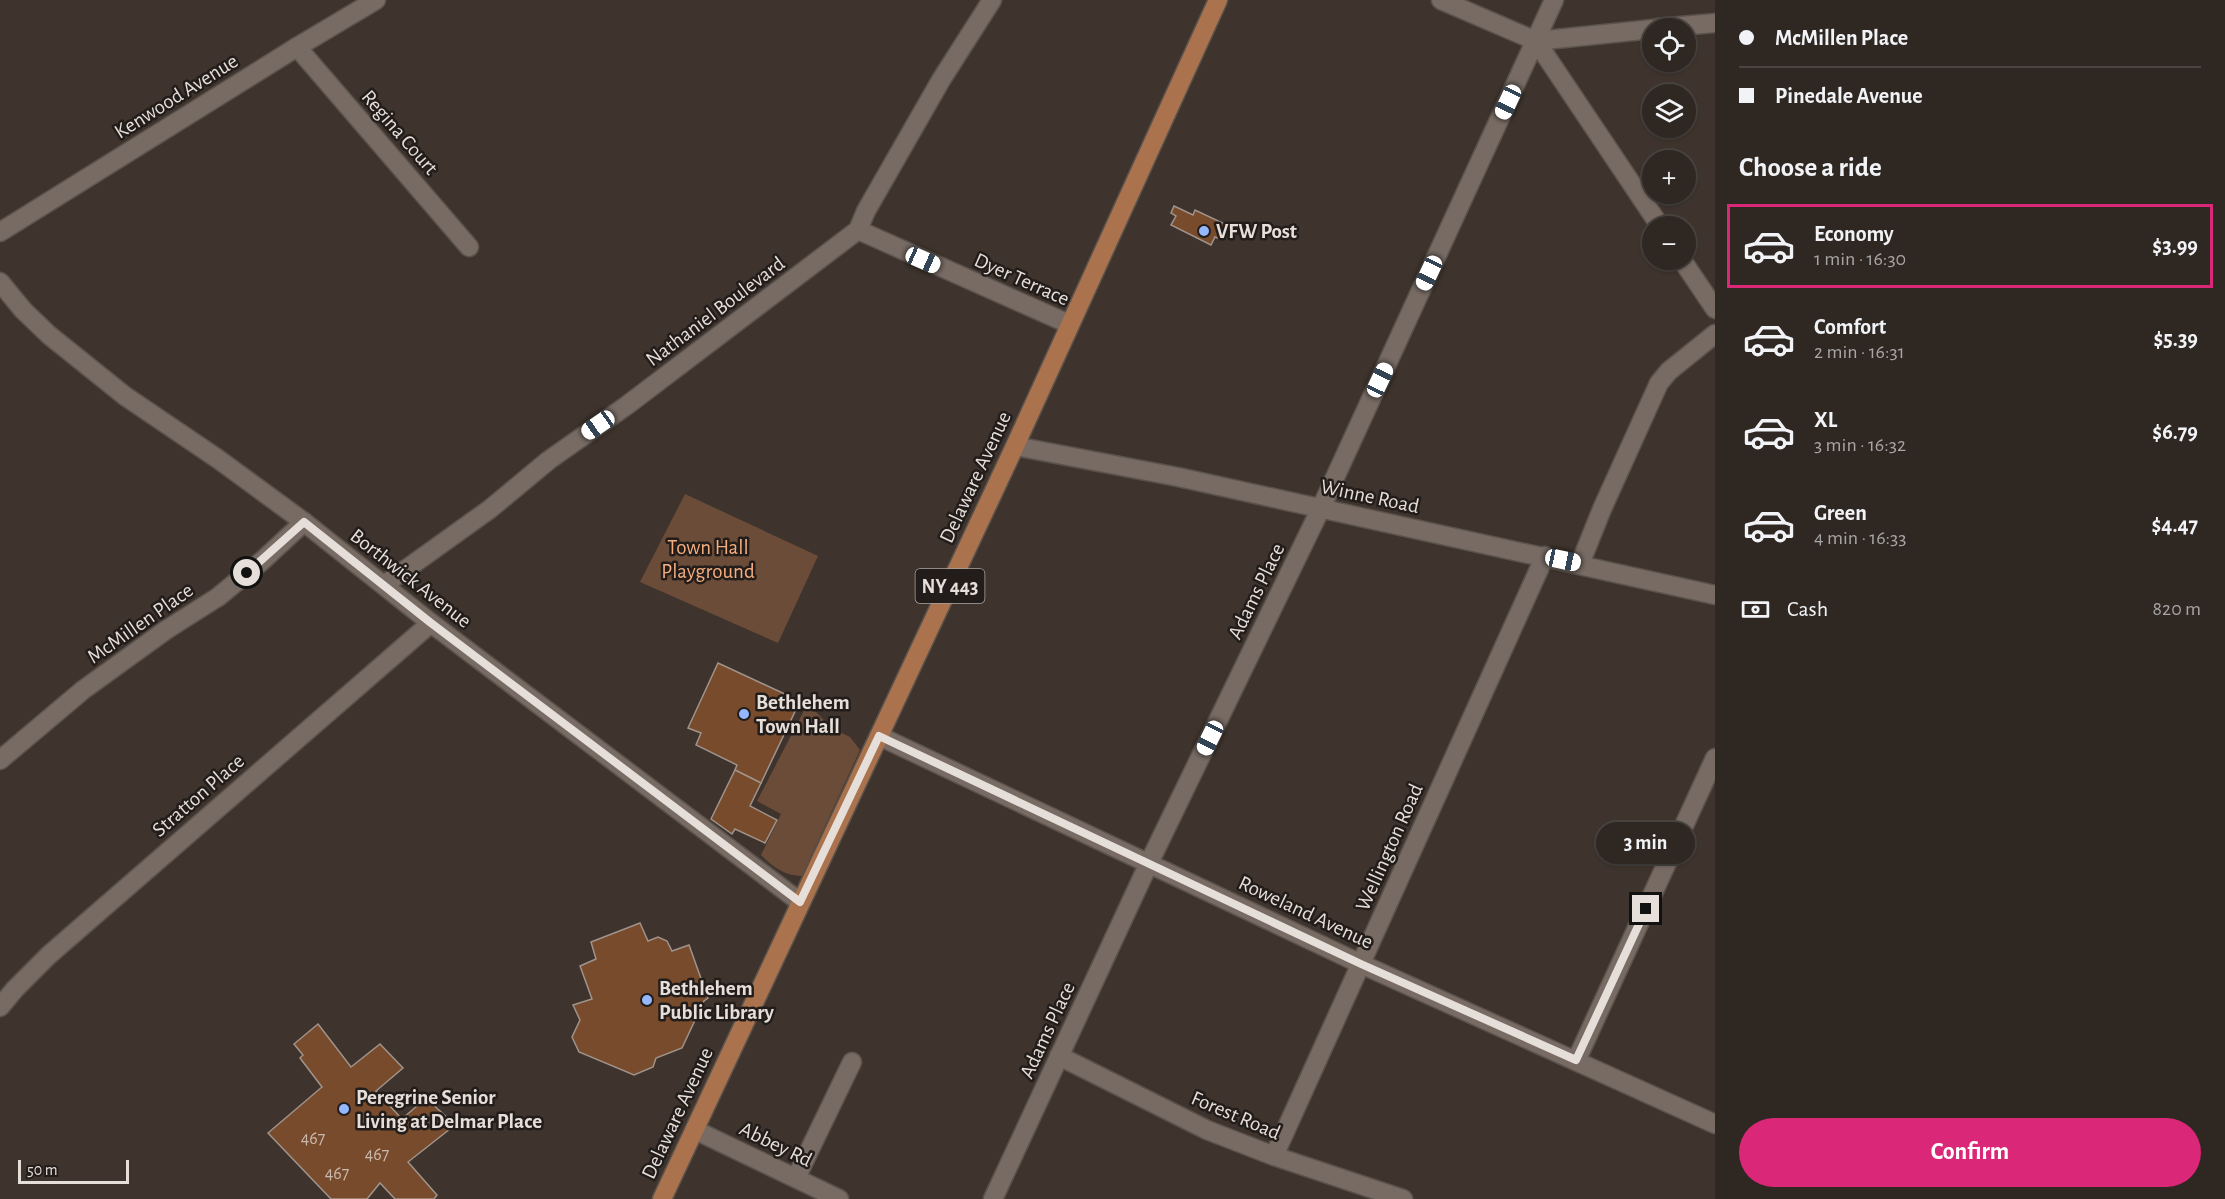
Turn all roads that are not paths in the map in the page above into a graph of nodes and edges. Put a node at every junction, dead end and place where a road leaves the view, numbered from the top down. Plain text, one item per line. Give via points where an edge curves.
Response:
1 (376, 0) edge
2 (992, 0) edge
3 (1218, 0) edge
4 (1441, 0) edge
5 (1554, 0) edge
6 (1715, 23) edge
7 (1696, 25) edge
8 (1642, 30) edge
9 (1536, 41) junction
10 (297, 47) junction
11 (1653, 216) edge
12 (858, 230) junction
13 (0, 232) edge
14 (468, 247) dead end
15 (1689, 270) edge
16 (0, 282) edge
17 (1715, 309) edge
18 (1069, 324) junction
19 (1715, 334) edge
20 (1015, 446) junction
21 (1321, 508) junction
22 (304, 522) junction
23 (1545, 556) junction
24 (1580, 564) junction
25 (384, 585) junction
26 (1715, 594) edge
27 (431, 623) junction
28 (879, 736) junction
29 (1715, 758) edge
30 (0, 760) edge
31 (1149, 863) junction
32 (800, 902) junction
33 (1361, 964) junction
34 (0, 1007) edge
35 (1059, 1056) junction
36 (1576, 1060) junction
37 (852, 1062) dead end
38 (1715, 1124) edge
39 (695, 1130) junction
40 (1274, 1156) junction
41 (796, 1178) junction
42 (662, 1199) edge
43 (838, 1199) edge
44 (993, 1199) edge
45 (1403, 1199) edge

1 - 10 street, Kenwood Avenue
2 - 12 street, Nathaniel Boulevard via 941,80
3 - 18 main road, Delaware Avenue / NY 443
4 - 9 street
5 - 9 street, Adams Place
6 - 7 street
8 - 9 street
9 - 11 street
9 - 21 street, Adams Place
10 - 13 street, Kenwood Avenue
10 - 14 street, Regina Court
12 - 18 street, Dyer Terrace
12 - 25 street, Nathaniel Boulevard
15 - 17 street
16 - 22 street, Borthwick Avenue via 49,335 125,396
18 - 20 main road, Delaware Avenue / NY 443
19 - 24 street via 1659,383
20 - 21 street, Winne Road
20 - 28 main road, Delaware Avenue / NY 443
21 - 23 street, Winne Road
21 - 31 street, Adams Place
22 - 25 street, Borthwick Avenue
22 - 30 street, McMillen Place via 218,597 83,690
23 - 24 street, Winne Road
23 - 33 street, Wellington Road
24 - 26 street, Winne Road
25 - 27 street, Borthwick Avenue
27 - 32 street, Borthwick Avenue
27 - 34 street, Stratton Place via 49,955
28 - 31 street, Roweland Avenue
28 - 32 main road, Delaware Avenue / NY 443
29 - 36 street
31 - 33 street, Roweland Avenue
31 - 35 street, Adams Place
32 - 39 main road, Delaware Avenue / NY 443
33 - 36 street, Roweland Avenue
33 - 40 street, Wellington Road
35 - 40 street, Forest Road via 1207,1130
35 - 44 street, Adams Place
36 - 38 street, Roweland Avenue
37 - 41 street
39 - 41 street, Abbey Rd
39 - 42 main road, Delaware Avenue / NY 443
40 - 45 street, Forest Road
41 - 43 street, Abbey Rd

